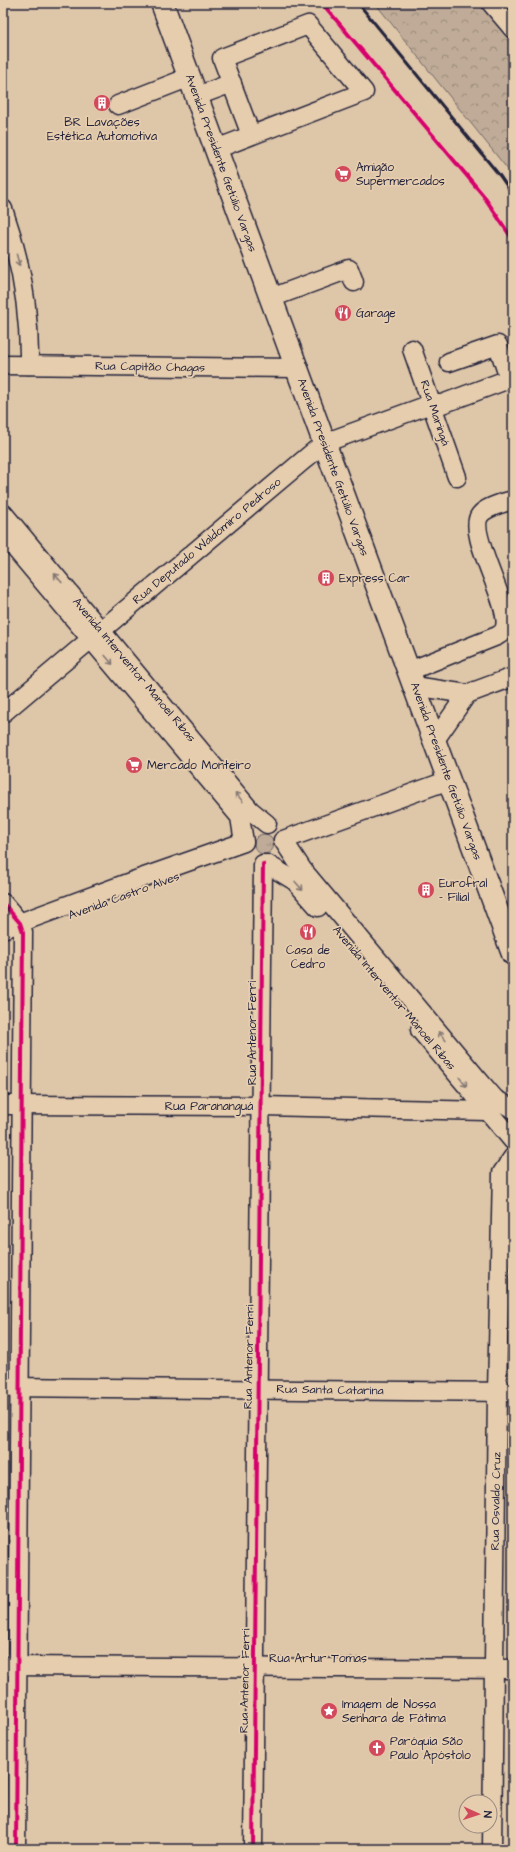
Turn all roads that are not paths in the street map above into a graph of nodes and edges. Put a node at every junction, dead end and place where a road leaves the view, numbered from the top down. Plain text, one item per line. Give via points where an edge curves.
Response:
1 (162, 3) edge
2 (492, 3) edge
3 (513, 30) edge
4 (232, 83) junction
5 (193, 87) junction
6 (118, 105) dead end
7 (251, 135) junction
8 (216, 149) junction
9 (3, 209) edge
10 (354, 282) dead end
11 (271, 298) junction
12 (412, 349) dead end
13 (449, 362) dead end
14 (3, 365) edge
15 (30, 365) junction
16 (296, 368) junction
17 (431, 404) junction
18 (324, 443) junction
19 (457, 477) dead end
20 (513, 500) edge
21 (3, 513) edge
22 (3, 534) edge
23 (97, 635) junction
24 (513, 677) edge
25 (412, 678) junction
26 (467, 694) junction
27 (3, 713) edge
28 (435, 740) junction
29 (448, 774) junction
30 (276, 831) junction
31 (244, 847) junction
32 (265, 864) junction
33 (3, 903) edge
34 (15, 928) edge
35 (3, 940) edge
36 (359, 947) junction
37 (513, 954) edge
38 (3, 1105) edge
39 (22, 1105) junction
40 (262, 1106) junction
41 (513, 1109) edge
42 (487, 1111) junction
43 (513, 1141) edge
44 (513, 1158) edge
45 (12, 1387) edge
46 (259, 1389) junction
47 (505, 1392) edge
48 (10, 1666) edge
49 (255, 1667) junction
50 (494, 1669) junction
51 (513, 1669) edge
52 (16, 1849) edge
53 (254, 1849) edge
54 (492, 1849) edge

1 - 5 main road, Avenida Presidente Getúlio Vargas
2 - 3 street
4 - 5 street
4 - 7 street
4 - 7 street via 222,58 308,25 364,92
5 - 6 street
5 - 8 main road, Avenida Presidente Getúlio Vargas
7 - 8 street
8 - 11 main road, Avenida Presidente Getúlio Vargas
9 -> 15 street via 22,272 28,309
10 - 11 street via 349,269
11 - 16 main road, Avenida Presidente Getúlio Vargas
12 - 17 street, Rua Maringá
13 - 17 street, Rua Deputado Waldomiro Pedroso via 498,345 509,379 442,404
14 - 15 street, Rua Capitão Chagas
15 - 16 street, Rua Capitão Chagas
16 - 18 main road, Avenida Presidente Getúlio Vargas
17 - 18 street, Rua Deputado Waldomiro Pedroso
17 - 19 street, Rua Maringá
18 - 23 street, Rua Deputado Waldomiro Pedroso
18 - 25 main road, Avenida Presidente Getúlio Vargas
20 - 25 street via 486,510 479,515 477,522 479,537 505,620 502,633
23 -> 21 street, Avenida Interventor Manoel Ribas
22 - 23 street, Avenida Interventor Manoel Ribas
23 - 27 street, Rua Deputado Waldomiro Pedroso
30 -> 23 street, Avenida Interventor Manoel Ribas via 250,810
23 -> 31 street, Avenida Interventor Manoel Ribas via 240,817
24 - 26 street
25 - 26 street
25 - 28 main road, Avenida Presidente Getúlio Vargas
26 - 28 street
28 - 29 main road, Avenida Presidente Getúlio Vargas
29 - 30 street
29 - 37 main road, Avenida Presidente Getúlio Vargas
30 - 31 street via 259,825 252,828 246,834
30 - 32 street via 283,848 275,861
30 - 36 street, Avenida Interventor Manoel Ribas
31 - 32 street via 252,861
31 - 34 street, Avenida Castro Alves
32 -> 36 street, Avenida Interventor Manoel Ribas via 295,881
32 - 40 street, Rua Antenor Ferri
33 - 34 street
34 - 35 street, Avenida Castro Alves
34 - 39 street
41 -> 36 street, Avenida Interventor Manoel Ribas via 495,1099
36 -> 42 street, Avenida Interventor Manoel Ribas
38 - 39 street, Rua Parananguá
39 - 40 street, Rua Parananguá
39 - 45 street
40 - 42 street, Rua Parananguá
40 - 46 street, Rua Antenor Ferri
42 - 43 street, Avenida Interventor Manoel Ribas
44 - 47 street, Rua Osvaldo Cruz via 502,1172
45 - 46 street, Rua Santa Catarina
45 - 48 street
46 - 47 street, Rua Santa Catarina
46 - 49 street, Rua Antenor Ferri
47 - 50 street, Rua Osvaldo Cruz
48 - 49 street, Rua Artur Tomas
48 - 52 street
49 - 50 street, Rua Artur Tomas
49 - 53 street, Rua Antenor Ferri
50 - 51 street, Rua Artur Tomas
50 - 54 street, Rua Osvaldo Cruz

